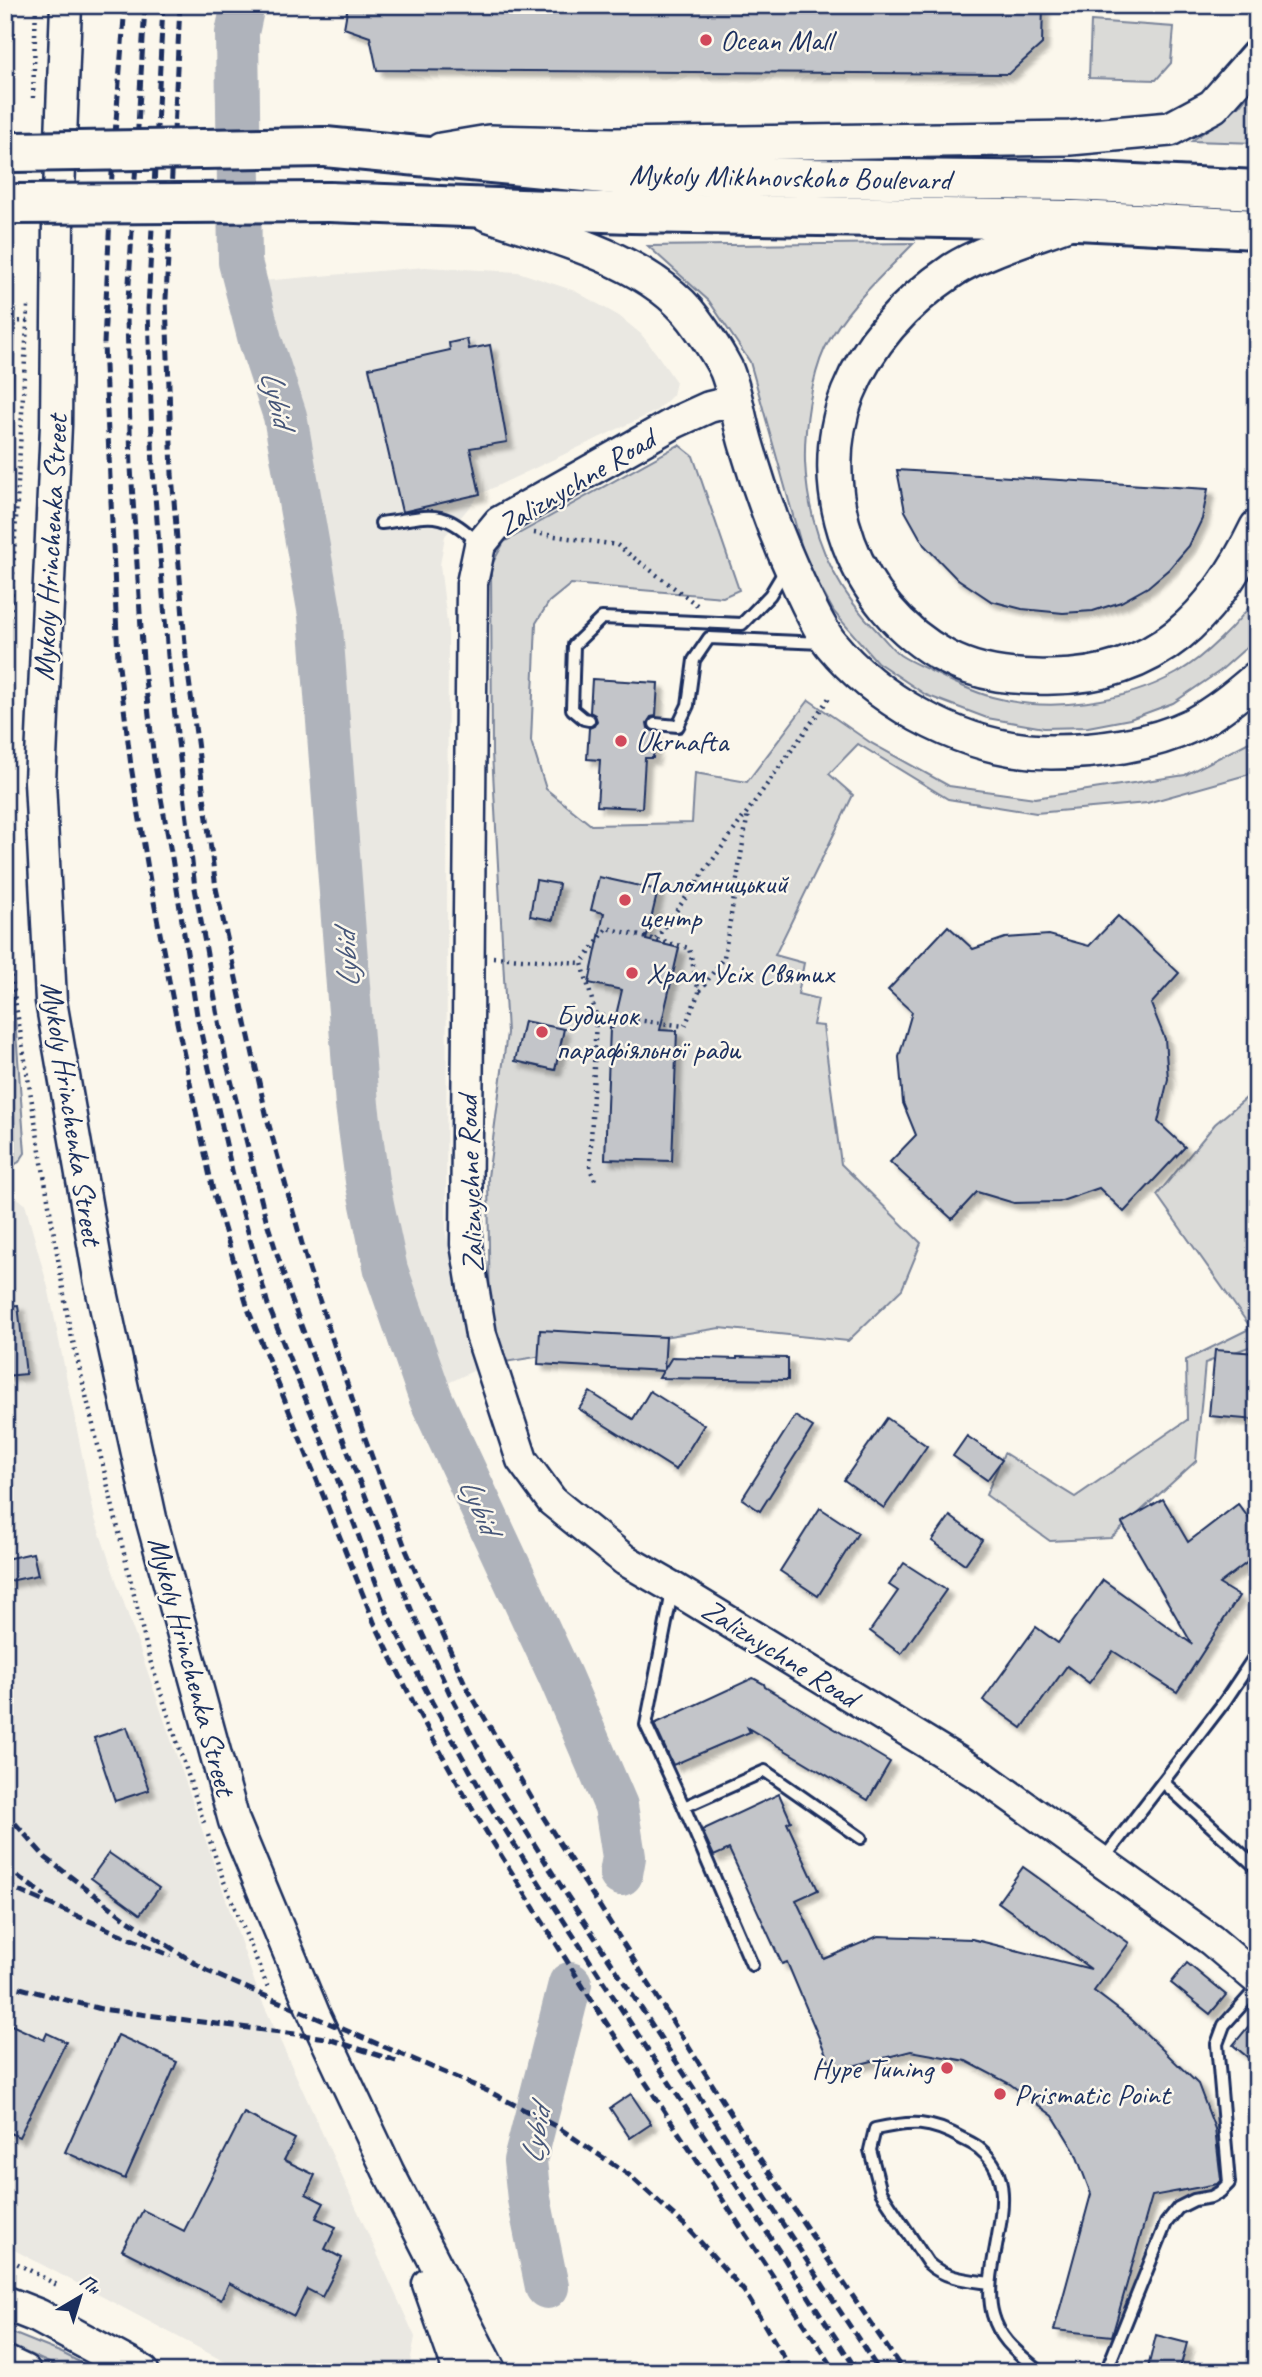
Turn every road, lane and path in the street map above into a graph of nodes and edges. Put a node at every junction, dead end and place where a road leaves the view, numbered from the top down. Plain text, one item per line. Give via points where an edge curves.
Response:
1 (36, 5) edge
2 (66, 5) edge
3 (1257, 56) edge
4 (33, 110) dead end
5 (10, 152) edge
6 (411, 154) junction
7 (1257, 190) edge
8 (10, 204) edge
9 (467, 207) junction
10 (1077, 220) junction
11 (1257, 229) edge
12 (28, 298) dead end
13 (27, 321) junction
14 (5, 322) edge
15 (734, 401) junction
16 (381, 523) dead end
17 (1257, 527) edge
18 (525, 532) dead end
19 (480, 545) junction
20 (789, 564) junction
21 (721, 623) junction
22 (831, 644) junction
23 (1257, 678) edge
24 (829, 698) dead end
25 (5, 714) edge
26 (589, 720) dead end
27 (655, 724) dead end
28 (749, 813) junction
29 (5, 843) edge
30 (656, 939) junction
31 (485, 957) dead end
32 (582, 963) junction
33 (699, 992) junction
34 (596, 1015) junction
35 (595, 1180) dead end
36 (672, 1587) junction
37 (1257, 1653) edge
38 (1163, 1782) junction
39 (684, 1807) junction
40 (860, 1838) dead end
41 (1102, 1861) junction
42 (1257, 1868) edge
43 (752, 1965) dead end
44 (1257, 1979) edge
45 (1257, 1987) edge
46 (269, 1990) dead end
47 (388, 2171) junction
48 (5, 2257) edge
49 (990, 2283) junction
50 (59, 2286) dead end
51 (5, 2303) edge
52 (449, 2340) junction
53 (5, 2364) edge
54 (24, 2372) edge
55 (142, 2372) edge
56 (442, 2372) edge
57 (459, 2372) edge
58 (491, 2372) edge
59 (1040, 2372) edge
60 (1106, 2372) edge

1 - 4 path
2 - 47 main road, Mykoly Hrinchenka Street via 56,425 40,781 51,1001 99,1278 151,1518 234,1821 315,2016
3 - 6 main road via 1213,106 1170,129 1070,138 614,145 489,142
5 - 6 highway, Mykoly Mikhnovskoho Boulevard, bridge via 325,147
6 - 7 highway, Mykoly Mikhnovskoho Boulevard via 626,176 1073,181
8 - 9 highway, Mykoly Mikhnovskoho Boulevard, bridge via 329,202
9 - 10 highway, Mykoly Mikhnovskoho Boulevard
9 - 15 main road via 596,251 653,281 693,318 725,369
10 - 11 highway, Mykoly Mikhnovskoho Boulevard
10 - 17 main road via 955,269 903,310 862,363 838,429 834,464 845,537 862,573 885,607 946,657 985,672 1071,677 1113,669 1153,654 1189,628 1220,592
12 - 13 path
13 - 14 path
13 - 25 path
15 - 19 main road, Zaliznychne Road via 676,422 511,515
15 - 20 main road
16 - 19 lane via 438,516 461,525
18 - 21 path via 617,545
19 - 36 main road, Zaliznychne Road via 472,583 466,1244 481,1335 522,1460 552,1501 625,1560
20 - 21 lane via 770,595 742,624
20 - 22 main road
21 - 26 lane via 602,618 574,645 572,709
22 - 23 main road via 893,701 935,724 983,743 1036,752 1086,752 1145,741 1191,725
22 - 27 lane via 709,638 694,660 688,705 678,726
24 - 28 path
28 - 30 path
28 - 33 path via 724,957
29 - 46 path via 11,976 69,1325 149,1657 223,1879
30 - 32 path via 607,928
30 - 33 path via 689,948
31 - 32 path
32 - 34 path
33 - 34 path via 685,1026
34 - 35 path via 590,1169
36 - 39 lane via 646,1726
36 - 41 main road, Zaliznychne Road via 985,1778
37 - 38 lane
38 - 41 lane
38 - 42 lane
39 - 40 lane via 765,1771
39 - 43 lane
41 - 44 main road, Zaliznychne Road
45 - 60 lane via 1224,2025 1217,2044 1229,2183 1211,2197 1178,2208 1166,2223
47 - 52 main road, Mykoly Hrinchenka Street
47 - 58 main road, Mykoly Hrinchenka Street
48 - 50 path
49 - 49 lane via 1003,2200 998,2170 982,2150 945,2129 912,2122 875,2129 870,2150 881,2192 928,2263 937,2272 958,2279
49 - 59 lane via 999,2331
51 - 55 main road
52 - 56 main road
52 - 57 main road, Mykoly Hrinchenka Street
53 - 54 main road

